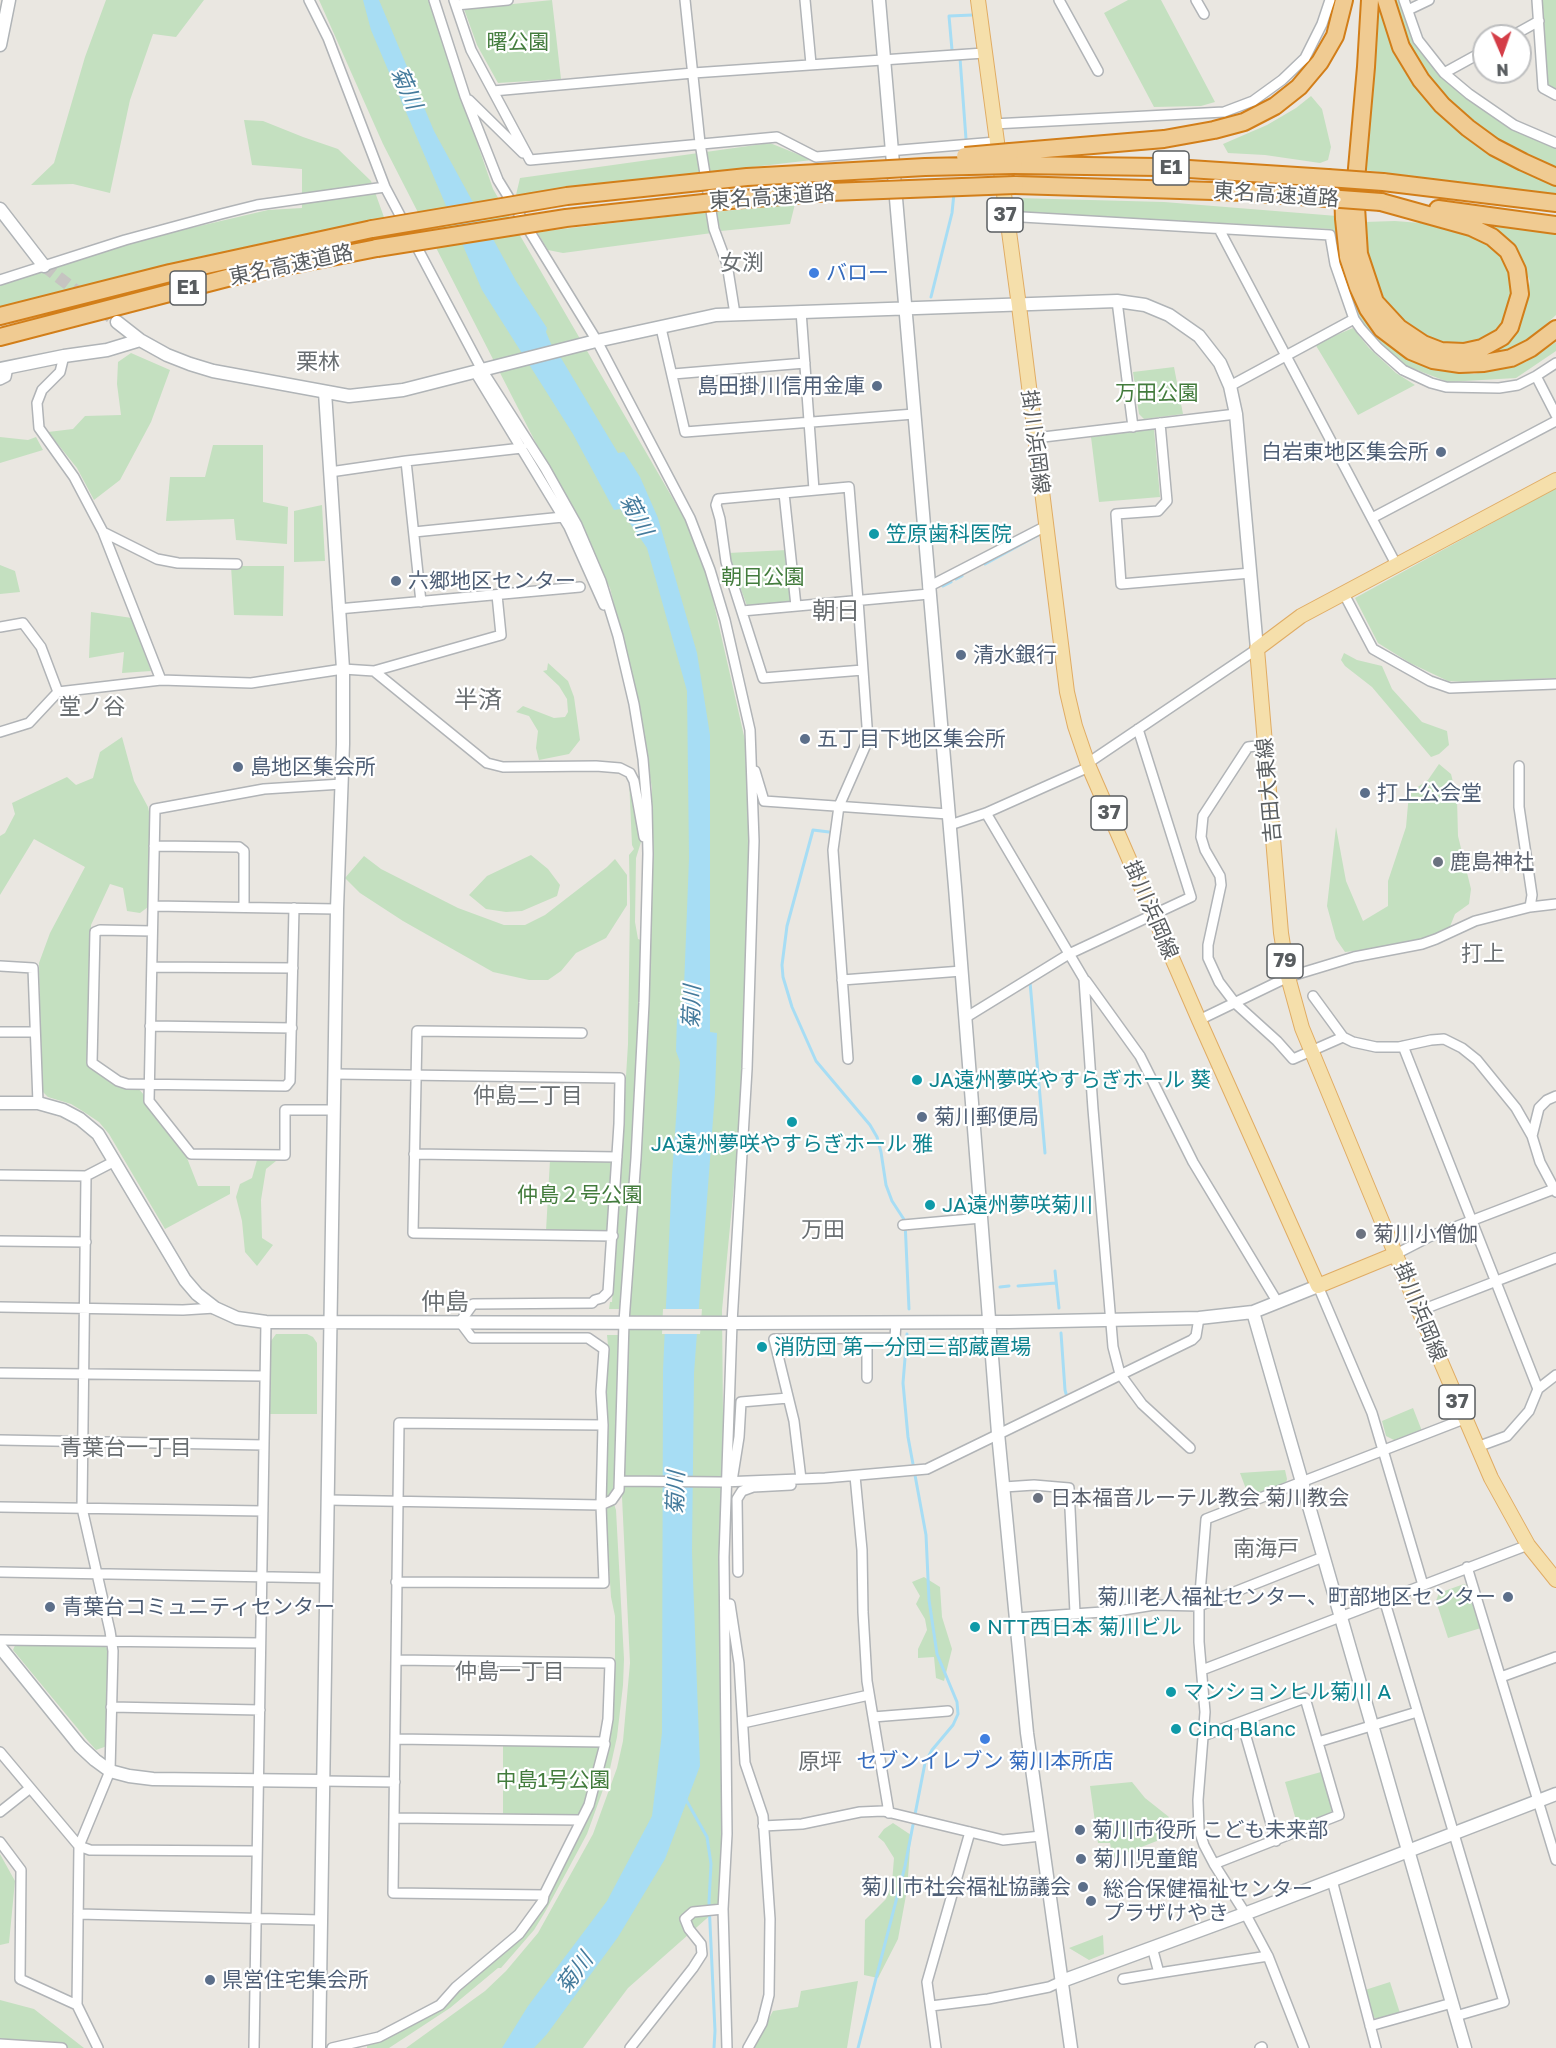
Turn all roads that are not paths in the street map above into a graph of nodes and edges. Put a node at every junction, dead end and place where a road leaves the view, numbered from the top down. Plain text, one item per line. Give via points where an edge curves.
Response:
1 (9, 0) edge
2 (309, 0) edge
3 (434, 0) edge
4 (508, 0) edge
5 (686, 0) edge
6 (805, 0) edge
7 (879, 0) edge
8 (978, 0) edge
9 (1059, 0) edge
10 (1196, 0) edge
11 (1330, 0) edge
12 (1344, 0) edge
13 (1360, 0) edge
14 (1370, 0) edge
15 (1386, 0) edge
16 (1404, 0) edge
17 (1429, 0) edge
18 (1537, 0) edge
19 (455, 2) edge
20 (1408, 10) junction
21 (1204, 14) dead end
22 (1539, 21) junction
23 (1532, 25) edge
24 (0, 45) edge
25 (984, 53) junction
26 (885, 58) junction
27 (1472, 58) edge
28 (811, 64) junction
29 (1098, 71) dead end
30 (693, 73) junction
31 (1444, 73) junction
32 (493, 91) junction
33 (1556, 95) edge
34 (465, 96) junction
35 (993, 124) junction
36 (996, 142) junction
37 (700, 143) junction
38 (1556, 143) edge
39 (892, 150) junction
40 (1012, 159) junction
41 (530, 160) junction
42 (1556, 177) edge
43 (385, 187) junction
44 (1381, 202) junction
45 (1556, 203) edge
46 (0, 209) edge
47 (1005, 216) junction
48 (1556, 225) edge
49 (1220, 229) junction
50 (44, 266) junction
51 (0, 279) edge
52 (1117, 301) junction
53 (1019, 306) junction
54 (905, 308) junction
55 (801, 311) junction
56 (735, 314) junction
57 (0, 316) edge
58 (1354, 319) junction
59 (117, 322) tunnel mouth
60 (661, 328) junction
61 (1556, 328) edge
62 (0, 337) edge
63 (140, 340) junction
64 (595, 341) junction
65 (1288, 355) junction
66 (64, 356) junction
67 (805, 363) junction
68 (1556, 363) edge
69 (4, 368) edge
70 (481, 370) junction
71 (673, 374) junction
72 (1536, 376) junction
73 (0, 380) edge
74 (1230, 386) junction
75 (325, 392) junction
76 (914, 414) junction
77 (1236, 414) junction
78 (1556, 415) edge
79 (1556, 421) edge
80 (809, 422) junction
81 (1160, 423) junction
82 (1133, 427) junction
83 (1035, 438) junction
84 (522, 448) junction
85 (406, 461) junction
86 (330, 472) junction
87 (1556, 480) edge
88 (814, 490) junction
89 (784, 493) junction
90 (563, 517) junction
91 (1372, 518) junction
92 (1046, 526) junction
93 (103, 532) junction
94 (414, 532) junction
95 (237, 564) dead end
96 (1397, 566) junction
97 (1251, 573) junction
98 (580, 587) dead end
99 (928, 591) junction
100 (1344, 594) junction
101 (497, 595) junction
102 (858, 600) junction
103 (421, 602) junction
104 (796, 606) junction
105 (338, 609) junction
106 (742, 611) junction
107 (611, 614) junction
108 (0, 627) edge
109 (1257, 649) junction
110 (343, 669) junction
111 (863, 670) junction
112 (374, 671) junction
113 (161, 681) junction
114 (1556, 684) edge
115 (58, 692) junction
116 (1138, 729) junction
117 (0, 732) edge
118 (1265, 745) junction
119 (751, 760) junction
120 (1089, 765) junction
121 (1519, 766) dead end
122 (342, 784) junction
123 (839, 806) junction
124 (986, 813) junction
125 (949, 819) junction
126 (154, 846) junction
127 (648, 854) junction
128 (1555, 904) edge
129 (153, 906) junction
130 (244, 907) junction
131 (1530, 907) junction
132 (294, 908) junction
133 (337, 909) junction
134 (1153, 914) junction
135 (1556, 916) edge
136 (152, 931) junction
137 (1069, 954) junction
138 (0, 966) edge
139 (152, 967) junction
140 (293, 968) junction
141 (962, 971) junction
142 (1288, 977) junction
143 (1084, 979) junction
144 (842, 980) junction
145 (1313, 996) dead end
146 (1235, 1003) junction
147 (965, 1018) junction
148 (1199, 1020) junction
149 (150, 1026) junction
150 (292, 1028) junction
151 (0, 1032) edge
152 (35, 1032) junction
153 (582, 1033) dead end
154 (1343, 1037) junction
155 (1403, 1046) junction
156 (1312, 1052) junction
157 (848, 1059) dead end
158 (335, 1074) junction
159 (415, 1075) junction
160 (149, 1085) junction
161 (1556, 1096) edge
162 (0, 1103) edge
163 (38, 1103) junction
164 (334, 1110) junction
165 (1532, 1136) junction
166 (414, 1154) junction
167 (617, 1157) junction
168 (116, 1161) junction
169 (0, 1175) edge
170 (86, 1176) junction
171 (1555, 1191) edge
172 (981, 1218) junction
173 (1472, 1220) junction
174 (906, 1225) dead end
175 (613, 1236) junction
176 (0, 1241) edge
177 (86, 1242) junction
178 (1396, 1254) junction
179 (1556, 1258) edge
180 (1496, 1282) junction
181 (1318, 1286) junction
182 (1278, 1303) junction
183 (0, 1307) edge
184 (85, 1308) junction
185 (215, 1308) junction
186 (1419, 1311) junction
187 (1253, 1312) junction
188 (1200, 1318) junction
189 (1111, 1320) junction
190 (989, 1321) junction
191 (266, 1322) junction
192 (330, 1322) junction
193 (460, 1322) junction
194 (626, 1322) junction
195 (899, 1322) junction
196 (729, 1323) junction
197 (867, 1339) junction
198 (0, 1373) edge
199 (83, 1374) junction
200 (1120, 1374) junction
201 (1556, 1375) edge
202 (265, 1376) junction
203 (867, 1378) dead end
204 (1538, 1389) junction
205 (788, 1398) junction
206 (1464, 1419) junction
207 (603, 1425) junction
208 (998, 1433) junction
209 (0, 1440) edge
210 (82, 1442) junction
211 (264, 1445) junction
212 (1477, 1447) junction
213 (1190, 1448) dead end
214 (1383, 1450) junction
215 (855, 1476) junction
216 (825, 1478) junction
217 (801, 1479) junction
218 (622, 1481) junction
219 (727, 1481) junction
220 (1301, 1482) junction
221 (1004, 1487) junction
222 (328, 1500) junction
223 (398, 1501) junction
224 (601, 1505) junction
225 (0, 1507) edge
226 (82, 1508) junction
227 (263, 1511) junction
228 (1528, 1545) junction
229 (1323, 1557) junction
230 (1467, 1568) junction
231 (0, 1572) edge
232 (725, 1572) junction
233 (738, 1572) dead end
234 (97, 1574) junction
235 (261, 1577) junction
236 (327, 1578) junction
237 (1556, 1580) edge
238 (396, 1581) junction
239 (1423, 1585) junction
240 (1384, 1599) junction
241 (1199, 1606) junction
242 (1075, 1613) junction
243 (1016, 1618) junction
244 (1340, 1618) junction
245 (0, 1640) edge
246 (112, 1640) junction
247 (260, 1643) junction
248 (0, 1647) edge
249 (1556, 1657) edge
250 (397, 1659) junction
251 (1202, 1670) junction
252 (1501, 1677) junction
253 (869, 1695) junction
254 (111, 1707) junction
255 (260, 1710) junction
256 (948, 1711) dead end
257 (1417, 1712) junction
258 (873, 1717) junction
259 (743, 1723) junction
260 (1242, 1723) junction
261 (1372, 1726) junction
262 (1203, 1736) junction
263 (395, 1739) junction
264 (604, 1742) junction
265 (1318, 1742) junction
266 (0, 1752) edge
267 (110, 1771) junction
268 (259, 1780) junction
269 (322, 1781) junction
270 (395, 1782) junction
271 (29, 1789) junction
272 (1556, 1794) edge
273 (1538, 1800) junction
274 (0, 1812) edge
275 (889, 1813) junction
276 (394, 1818) junction
277 (580, 1820) junction
278 (763, 1826) junction
279 (970, 1832) junction
280 (1454, 1833) junction
281 (1041, 1836) junction
282 (1276, 1841) junction
283 (0, 1842) edge
284 (79, 1846) junction
285 (1554, 1847) edge
286 (257, 1851) junction
287 (1408, 1851) junction
288 (1556, 1860) edge
289 (1214, 1864) junction
290 (1332, 1880) junction
291 (544, 1895) junction
292 (723, 1910) junction
293 (1245, 1913) junction
294 (78, 1914) junction
295 (256, 1917) junction
296 (321, 1920) junction
297 (1152, 1947) junction
298 (1268, 1956) junction
299 (1159, 1973) junction
300 (1123, 1979) dead end
301 (1062, 1981) junction
302 (1452, 2003) junction
303 (77, 2006) junction
304 (931, 2006) junction
305 (1456, 2016) junction
306 (1370, 2026) junction
307 (0, 2044) edge
308 (62, 2048) edge
309 (98, 2048) edge
310 (254, 2048) edge
311 (319, 2048) edge
312 (332, 2048) edge
313 (630, 2048) edge
314 (727, 2048) edge
315 (748, 2048) edge
316 (936, 2048) edge
317 (1071, 2048) edge
318 (1304, 2048) edge
319 (1376, 2048) edge
320 (1465, 2048) edge

1 - 24 street
2 - 43 street
3 - 34 street
4 - 19 street
5 - 30 street
6 - 28 street
7 - 26 street
8 - 25 main road, 掛川浜岡線 / 37
9 - 29 street
10 - 21 street
11 - 35 street via 1305,58 1253,101 1224,112
12 - 40 highway via 1335,36 1320,62 1299,87 1275,106 1244,122 1164,139
13 - 61 highway via 1343,179 1344,219 1348,257 1368,309 1382,329 1411,351 1432,360 1460,364 1510,358 1531,348
14 - 44 highway via 1354,191 1359,254 1375,302 1399,328 1442,351 1482,348 1502,337 1513,321 1520,294 1517,270 1508,251 1492,237 1471,227
15 - 42 highway via 1401,47 1442,105 1494,147
16 - 20 street
17 - 20 street
18 - 22 street
19 - 32 street via 471,50
20 - 31 street via 1418,40
22 - 23 street
22 - 33 street via 1543,88
25 - 26 street
25 - 35 main road, 掛川浜岡線 / 37
26 - 28 street
26 - 39 street
27 - 31 street
28 - 30 street
30 - 32 street
30 - 37 street
31 - 38 street via 1514,125
32 - 41 street
34 - 41 street
34 - 64 street via 498,180
35 - 36 main road, 掛川浜岡線 / 37
36 - 39 street
36 - 47 main road, 掛川浜岡線 / 37
37 - 39 street via 777,137 816,157
37 - 41 street
37 - 56 street via 714,229 727,264
39 - 54 street
40 - 45 highway, 東名高速道路 / E1, bridge via 1383,182
40 - 57 highway, 東名高速道路 / E1, bridge via 747,177 567,196 372,229
43 - 50 street via 257,205
43 - 70 street
44 - 48 highway, 東名高速道路 / E1
44 - 62 highway, 東名高速道路 / E1, bridge via 1246,192 1014,185 731,200 566,218 377,248 231,277
46 - 50 street
47 - 49 street
47 - 53 main road, 掛川浜岡線 / 37
49 - 58 street via 1330,236
49 - 65 street
50 - 51 street
52 - 53 street
52 - 74 street via 1154,308 1193,330 1215,356
52 - 82 street
53 - 54 street
53 - 83 main road, 掛川浜岡線 / 37
54 - 55 street
54 - 76 street
55 - 56 street
55 - 67 street
56 - 60 street via 695,318
58 - 65 street
58 - 72 street via 1403,370 1431,383 1499,388 1518,385
59 - 63 street
60 - 64 street
60 - 71 street
63 - 66 street
63 - 75 street via 167,355 213,371
64 - 70 street
64 - 119 street via 690,518 710,570 750,730
65 - 74 street
65 - 91 street
66 - 69 street
66 - 93 street via 60,372 42,390 37,403 39,428 74,477
67 - 71 street
67 - 80 street
68 - 72 street
69 - 73 street via 6,377
70 - 75 street via 378,394 349,396
70 - 84 street
70 - 107 street via 577,525
71 - 80 street via 686,432
72 - 78 street
74 - 77 street
75 - 86 street
76 - 80 street
76 - 99 street
77 - 81 street
77 - 97 street
79 - 91 street
80 - 88 street
81 - 82 street
81 - 97 street via 1167,501 1158,511 1116,514 1121,584
82 - 83 street
83 - 92 main road, 掛川浜岡線 / 37
84 - 85 street
84 - 90 street
85 - 86 street
85 - 94 street
86 - 105 street
87 - 96 main road
88 - 89 street
88 - 102 street via 849,487
89 - 104 street
89 - 106 street via 718,499 726,562
90 - 94 street
90 - 107 street via 601,602
91 - 96 street
92 - 99 street
92 - 120 main road, 掛川浜岡線 / 37 via 1067,693
93 - 95 street via 157,559
93 - 113 street
94 - 103 street
96 - 100 main road
97 - 109 street
98 - 101 street
99 - 102 street
99 - 125 street
100 - 109 main road via 1301,616
100 - 114 street via 1373,649 1430,681 1450,688
101 - 103 street
101 - 112 street via 501,635
102 - 104 street
102 - 111 street
103 - 105 street
104 - 106 street
105 - 110 street
106 - 111 street via 763,678
107 - 127 street via 634,704 643,759
108 - 115 street via 23,622 41,647
109 - 116 street
109 - 118 main road, 吉田大東線 / 79
110 - 112 street
110 - 113 street via 251,683
110 - 122 street
111 - 123 street via 868,740
112 - 127 street via 487,763 503,767 596,766 630,773
113 - 115 street
115 - 117 street via 29,723
116 - 120 street
116 - 134 street via 1191,897
118 - 142 main road, 吉田大東線 / 79
118 - 146 street via 1248,747 1203,816 1201,837 1221,885 1208,957 1219,982
119 - 123 street via 764,801
119 - 196 street via 754,841 747,1069
120 - 124 street
120 - 134 main road, 掛川浜岡線 / 37
121 - 131 street via 1519,807 1533,895
122 - 126 street via 264,789 155,809
122 - 133 street
123 - 125 street
123 - 144 street via 833,850
124 - 125 street
124 - 137 street
125 - 141 street
126 - 129 street
126 - 130 street via 244,851
127 - 194 street
128 - 131 street
128 - 135 street
129 - 130 street
129 - 136 street
130 - 132 street
131 - 142 street via 1475,921 1409,948 1354,957
132 - 133 street
132 - 140 street
133 - 158 street
134 - 137 street
134 - 148 main road, 掛川浜岡線 / 37
136 - 139 street
136 - 160 street via 94,932 92,1063 118,1081
137 - 143 street
137 - 147 street
138 - 152 street via 33,968
139 - 140 street
139 - 149 street
140 - 150 street
141 - 144 street
141 - 147 street
142 - 146 street
142 - 156 main road, 吉田大東線 / 79
143 - 182 street via 1140,1056 1193,1162
143 - 189 street
144 - 157 street
145 - 154 street
146 - 148 street
146 - 156 street via 1293,1059
147 - 172 street
148 - 181 main road, 掛川浜岡線 / 37
149 - 150 street
149 - 160 street
150 - 160 street via 290,1081 286,1086
151 - 152 street
152 - 163 street
153 - 159 street via 417,1031
154 - 155 street via 1376,1047
154 - 156 street
155 - 165 street via 1444,1039 1462,1048 1477,1060 1516,1108
155 - 173 street
156 - 178 main road, 吉田大東線 / 79
158 - 159 street
158 - 164 street
159 - 166 street
159 - 167 street via 620,1078
160 - 164 street via 149,1101 190,1154 285,1155 285,1110
161 - 165 street via 1539,1108
162 - 163 street
163 - 168 street via 80,1119 98,1134
164 - 192 street
165 - 171 street
166 - 167 street
166 - 175 street via 413,1233
167 - 175 street
168 - 170 street
168 - 185 street via 185,1280
169 - 170 street
170 - 177 street
171 - 173 street
172 - 174 street
172 - 190 street
173 - 178 street
173 - 180 street
175 - 193 street via 608,1292 602,1298 592,1303 473,1304
176 - 177 street
177 - 184 street
178 - 181 main road, 掛川浜岡線
178 - 186 main road, 掛川浜岡線 / 37
179 - 180 street
180 - 186 street
180 - 204 street
181 - 182 street
181 - 214 street via 1372,1413
182 - 187 street
183 - 184 street
184 - 185 street
184 - 199 street
185 - 191 street via 237,1318
186 - 206 main road, 掛川浜岡線 / 37
187 - 188 street
187 - 220 street
188 - 189 street
188 - 200 street via 1192,1340
189 - 190 street
189 - 200 street
190 - 195 street
190 - 208 street
191 - 192 street
191 - 202 street
192 - 193 street
192 - 222 street
193 - 194 street
193 - 207 street via 472,1338 588,1338 604,1349
194 - 196 street
194 - 218 street
195 - 196 street
195 - 197 street via 895,1338
196 - 219 street
197 - 203 street
197 - 205 street via 774,1339
198 - 199 street
199 - 202 street
199 - 210 street
200 - 208 street
200 - 213 street via 1142,1404
201 - 204 street
202 - 211 street
204 - 212 street via 1529,1411 1507,1436
205 - 217 street
205 - 219 street via 741,1402 739,1437
206 - 212 main road, 掛川浜岡線 / 37
206 - 214 street
207 - 223 street via 399,1424
207 - 224 street
208 - 215 street via 927,1469
208 - 221 street
209 - 210 street
210 - 211 street
210 - 226 street
211 - 227 street
212 - 228 main road, 掛川浜岡線 / 37
214 - 220 street
214 - 239 street
215 - 216 street
215 - 253 street
216 - 217 street
216 - 233 street via 742,1491 737,1499
217 - 219 street
218 - 219 street
218 - 224 street via 612,1500
219 - 232 street
220 - 229 street
220 - 241 street via 1206,1519
221 - 242 street via 1069,1488
221 - 243 street
222 - 223 street
222 - 236 street
223 - 224 street
223 - 238 street
224 - 238 street via 604,1583
225 - 226 street
226 - 227 street
226 - 234 street
227 - 235 street
228 - 230 street
228 - 237 main road, 掛川浜岡線 / 37
229 - 241 street
229 - 244 street
230 - 239 street
230 - 252 street
231 - 234 street
232 - 259 street via 739,1663
232 - 292 street via 727,1834
234 - 235 street
234 - 246 street
235 - 236 street
235 - 247 street
236 - 269 street
238 - 250 street
239 - 240 street
240 - 244 street
240 - 257 street
241 - 242 street via 1154,1605
241 - 251 street
242 - 243 street
243 - 281 street
244 - 251 street
244 - 261 street
245 - 246 street
246 - 247 street
246 - 254 street
247 - 255 street
248 - 267 street via 80,1746
249 - 252 street
250 - 263 street
250 - 264 street via 610,1663
251 - 262 street
252 - 273 street
253 - 258 street
253 - 259 street
254 - 255 street
254 - 267 street
255 - 268 street
256 - 258 street
257 - 261 street
257 - 280 street
258 - 275 street
259 - 278 street via 745,1763
260 - 262 street
260 - 265 street via 1305,1698
260 - 282 street
261 - 265 street
261 - 287 street
262 - 289 street via 1199,1830
263 - 264 street
263 - 270 street
264 - 277 street via 589,1805
265 - 282 street via 1338,1815
266 - 271 street
267 - 268 street via 153,1779
267 - 284 street
268 - 269 street
268 - 286 street
269 - 270 street
269 - 296 street
270 - 276 street
271 - 274 street
271 - 284 street
272 - 273 street
273 - 280 street
273 - 285 street
275 - 278 street via 860,1812 801,1824
275 - 279 street
276 - 277 street
276 - 291 street via 393,1893
277 - 291 street
278 - 315 street via 770,1919 769,1995 762,2024
279 - 281 street via 1003,1840
279 - 304 street via 927,1982
280 - 287 street
280 - 305 street via 1504,2002
281 - 301 street
282 - 289 street
283 - 303 street via 21,1870 20,1978
284 - 286 street via 90,1850
284 - 294 street
285 - 288 street
286 - 295 street
287 - 290 street
287 - 302 street
289 - 293 street
290 - 293 street
290 - 306 street
291 - 312 street via 519,1935 440,2005 379,2037
292 - 313 street via 693,1912 686,1918 701,1944 702,1954
292 - 314 street
293 - 297 street
293 - 298 street
294 - 295 street
294 - 303 street
295 - 296 street
295 - 310 street
296 - 311 street
297 - 299 street
297 - 301 street
298 - 299 street
298 - 318 street
299 - 300 street
301 - 304 street via 988,1999
301 - 317 street
302 - 305 street
302 - 306 street
303 - 309 street
304 - 316 street
305 - 320 street
306 - 319 street
307 - 308 street

